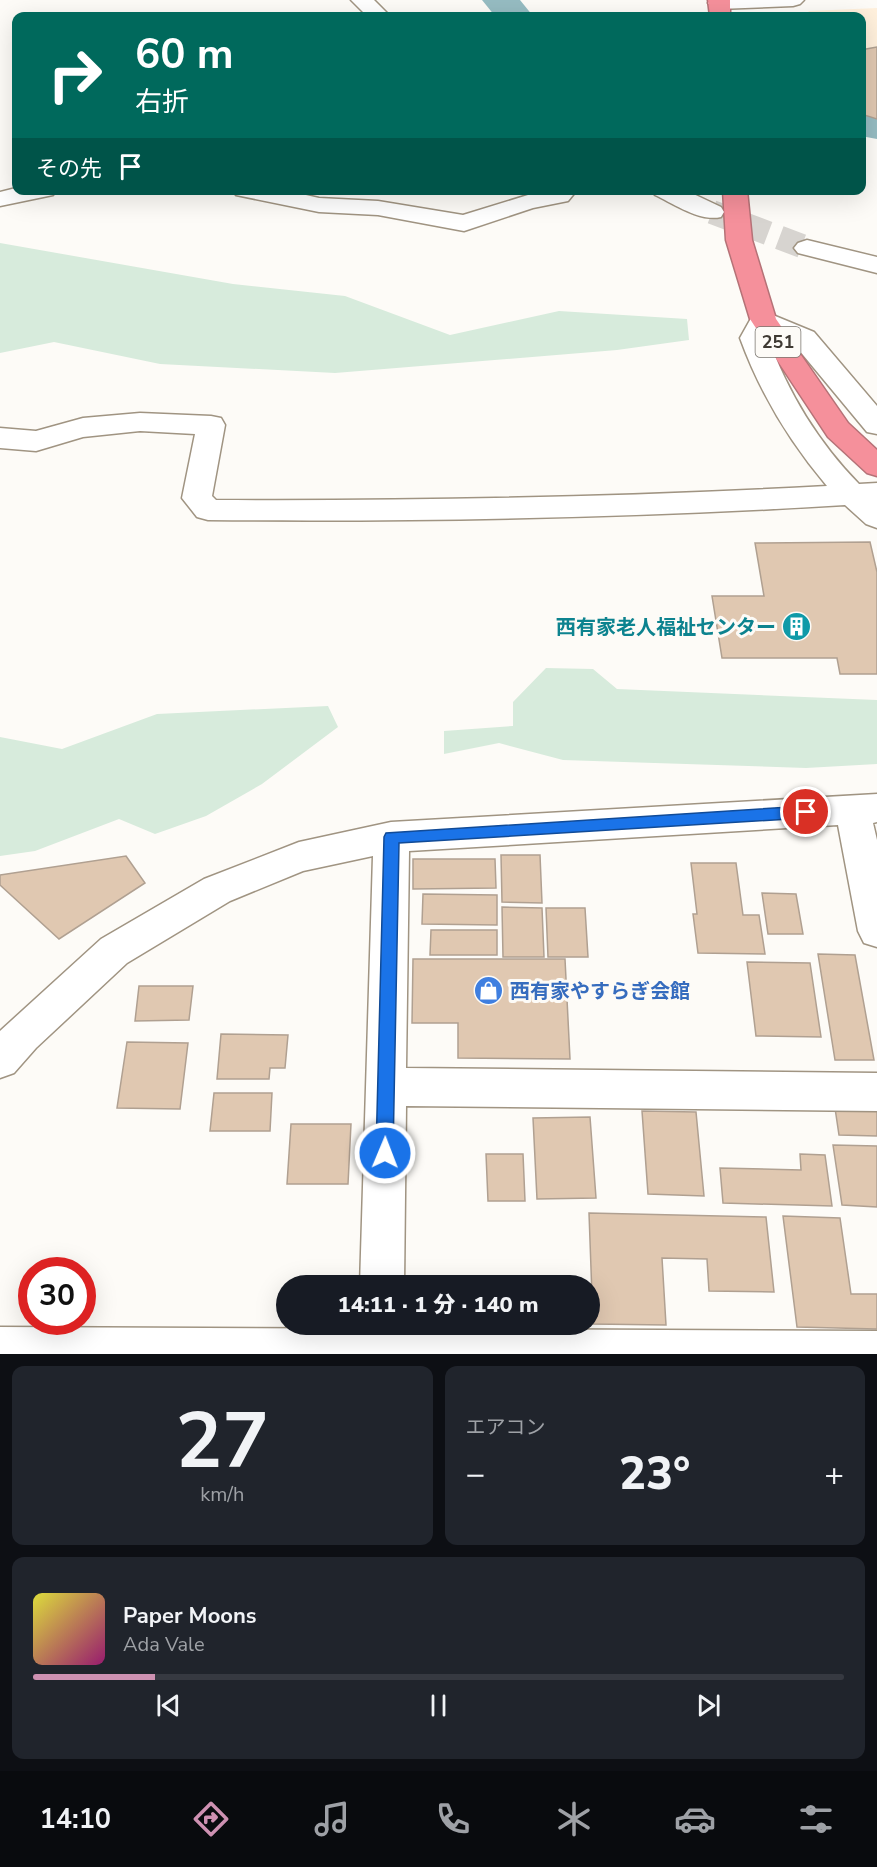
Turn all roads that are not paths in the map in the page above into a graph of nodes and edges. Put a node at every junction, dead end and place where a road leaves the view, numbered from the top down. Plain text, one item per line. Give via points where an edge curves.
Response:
1 (362, 0) edge
2 (793, 0) edge
3 (719, 6) edge
4 (375, 12) edge
5 (20, 195) edge
6 (262, 195) edge
7 (560, 195) edge
8 (679, 195) edge
9 (735, 195) edge
10 (0, 199) edge
11 (699, 202) tunnel mouth
12 (807, 248) tunnel mouth
13 (877, 265) edge
14 (763, 319) junction
15 (877, 425) edge
16 (0, 438) edge
17 (877, 466) edge
18 (866, 500) edge
19 (865, 809) edge
20 (392, 837) junction
21 (877, 931) edge
22 (0, 1060) edge
23 (386, 1087) junction
24 (877, 1092) edge
25 (382, 1275) edge
26 (381, 1342) edge
27 (0, 1349) edge
28 (129, 1352) edge
29 (666, 1353) edge
30 (877, 1353) edge

1 - 4 street
2 - 3 street
5 - 10 street
6 - 7 street via 319,205 378,207 464,223
8 - 11 street
9 - 14 highway, 251 via 739,240
12 - 13 street
14 - 15 street via 804,338
14 - 17 highway, 251 via 838,430
14 - 18 street via 754,338 763,365 810,446
16 - 18 street via 36,441 83,428 140,422 211,425 197,498 208,510 370,511
19 - 20 street
19 - 21 street
20 - 22 street via 299,857 216,890 114,951
20 - 23 street
23 - 24 street
23 - 25 street
26 - 28 street
26 - 29 street
27 - 28 street
29 - 30 street

